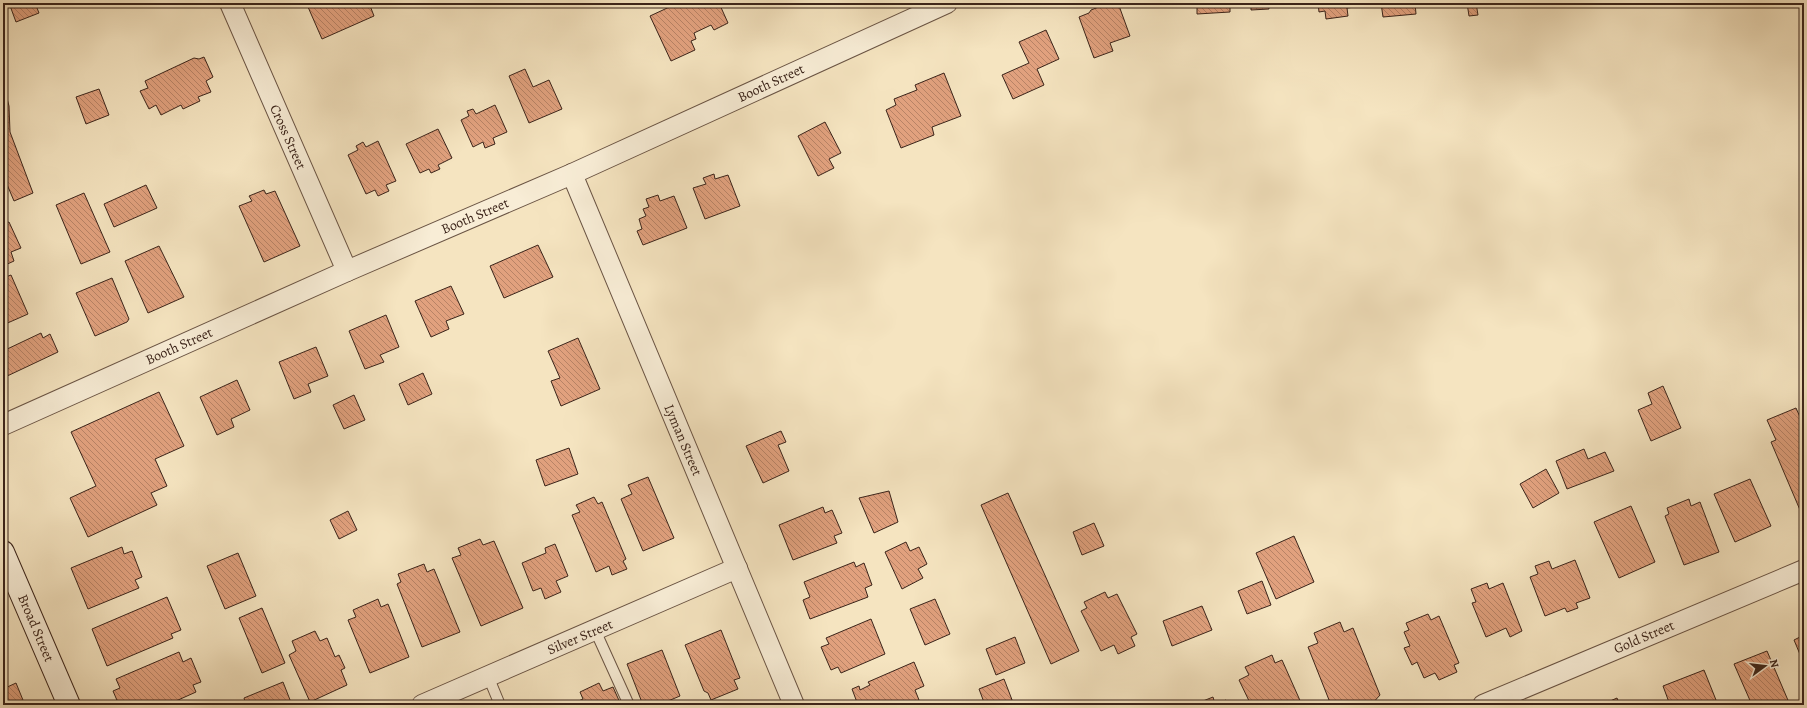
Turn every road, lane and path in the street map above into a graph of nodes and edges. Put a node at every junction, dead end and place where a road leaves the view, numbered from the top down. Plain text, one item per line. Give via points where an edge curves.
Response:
1 (230, 3) edge
2 (947, 3) edge
3 (572, 174) junction
4 (347, 271) junction
5 (3, 425) edge
6 (3, 552) edge
7 (737, 568) junction
8 (1804, 570) edge
9 (595, 630) junction
10 (488, 676) junction
11 (69, 705) edge
12 (422, 705) edge
13 (500, 705) edge
14 (629, 705) edge
15 (794, 705) edge
16 (1484, 705) edge

1 - 4 street, Cross Street
2 - 3 street, Booth Street
3 - 4 street, Booth Street
3 - 7 street, Lyman Street
4 - 5 street, Booth Street
6 - 11 street, Broad Street
7 - 9 street, Silver Street
7 - 15 street, Lyman Street
8 - 16 street, Gold Street
9 - 10 street, Silver Street
9 - 14 lane
10 - 12 street, Silver Street
10 - 13 lane

